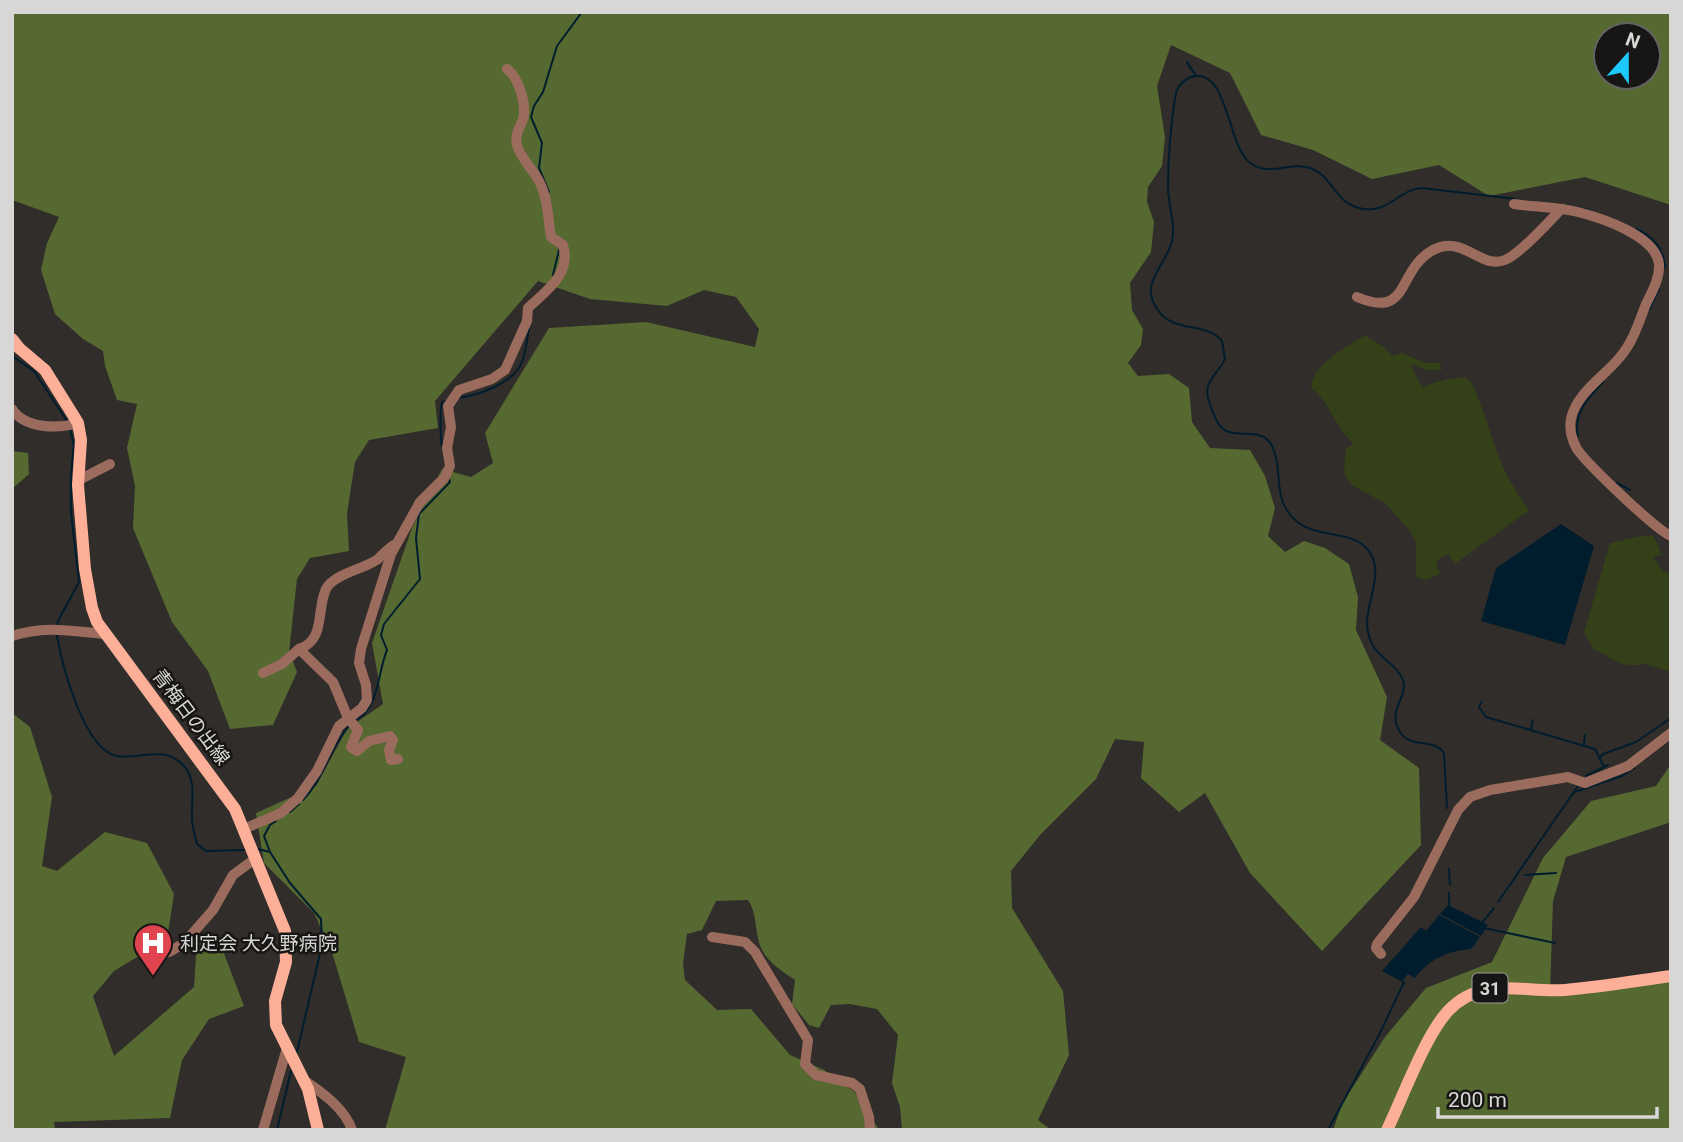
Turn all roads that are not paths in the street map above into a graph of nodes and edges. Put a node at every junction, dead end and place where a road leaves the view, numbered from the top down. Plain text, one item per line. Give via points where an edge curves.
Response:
1 (507, 69) dead end
2 (1514, 204) dead end
3 (1561, 209) junction
4 (1357, 297) dead end
5 (12, 339) edge
6 (12, 409) edge
7 (72, 425) junction
8 (110, 464) dead end
9 (79, 480) junction
10 (1671, 536) edge
11 (399, 541) junction
12 (105, 634) junction
13 (12, 636) edge
14 (299, 649) junction
15 (262, 673) dead end
16 (348, 718) junction
17 (1671, 733) edge
18 (398, 759) dead end
19 (244, 830) junction
20 (253, 851) junction
21 (712, 937) dead end
22 (1381, 954) dead end
23 (151, 959) dead end
24 (1671, 976) edge
25 (292, 1057) junction
26 (304, 1081) junction
27 (263, 1130) edge
28 (318, 1130) edge
29 (352, 1130) edge
30 (870, 1130) edge
31 (1387, 1130) edge

1 - 11 street via 521,93 524,115 516,134 518,150 541,184 551,237 563,245 564,265 558,279 528,308 527,321 505,370 459,390 450,401 450,466 420,502
2 - 3 street
3 - 4 street via 1506,259 1492,261 1455,246 1439,247 1418,262 1392,301 1376,304
3 - 10 street via 1634,234 1651,245 1659,261 1655,284 1627,347 1577,405 1571,429 1578,451
5 - 7 main road, 青梅日の出線 via 45,370
6 - 7 street via 29,422
7 - 9 main road, 青梅日の出線 via 81,440
8 - 9 street
9 - 12 main road, 青梅日の出線 via 88,590
11 - 14 street via 377,559 332,581 312,642
11 - 16 street via 359,656 367,700
12 - 13 street via 57,629
12 - 19 main road, 青梅日の出線 via 228,799
14 - 15 street
14 - 16 street via 333,682
16 - 18 street via 358,730 351,747 357,751 369,741 390,736 391,760
16 - 19 street via 298,798 281,813
17 - 22 street via 1628,766 1586,783 1568,777 1470,797 1458,810 1414,897 1377,944
19 - 20 main road, 青梅日の出線
20 - 23 street via 184,943
20 - 25 main road, 青梅日の出線 via 285,931 285,970 274,1012
21 - 30 street via 745,942 755,952 808,1040 805,1064 816,1076 860,1089
24 - 31 main road, 31 via 1569,990 1494,987 1474,993 1455,1004 1435,1029
25 - 26 main road, 青梅日の出線
25 - 27 street
26 - 28 main road, 青梅日の出線
26 - 29 street via 341,1110

